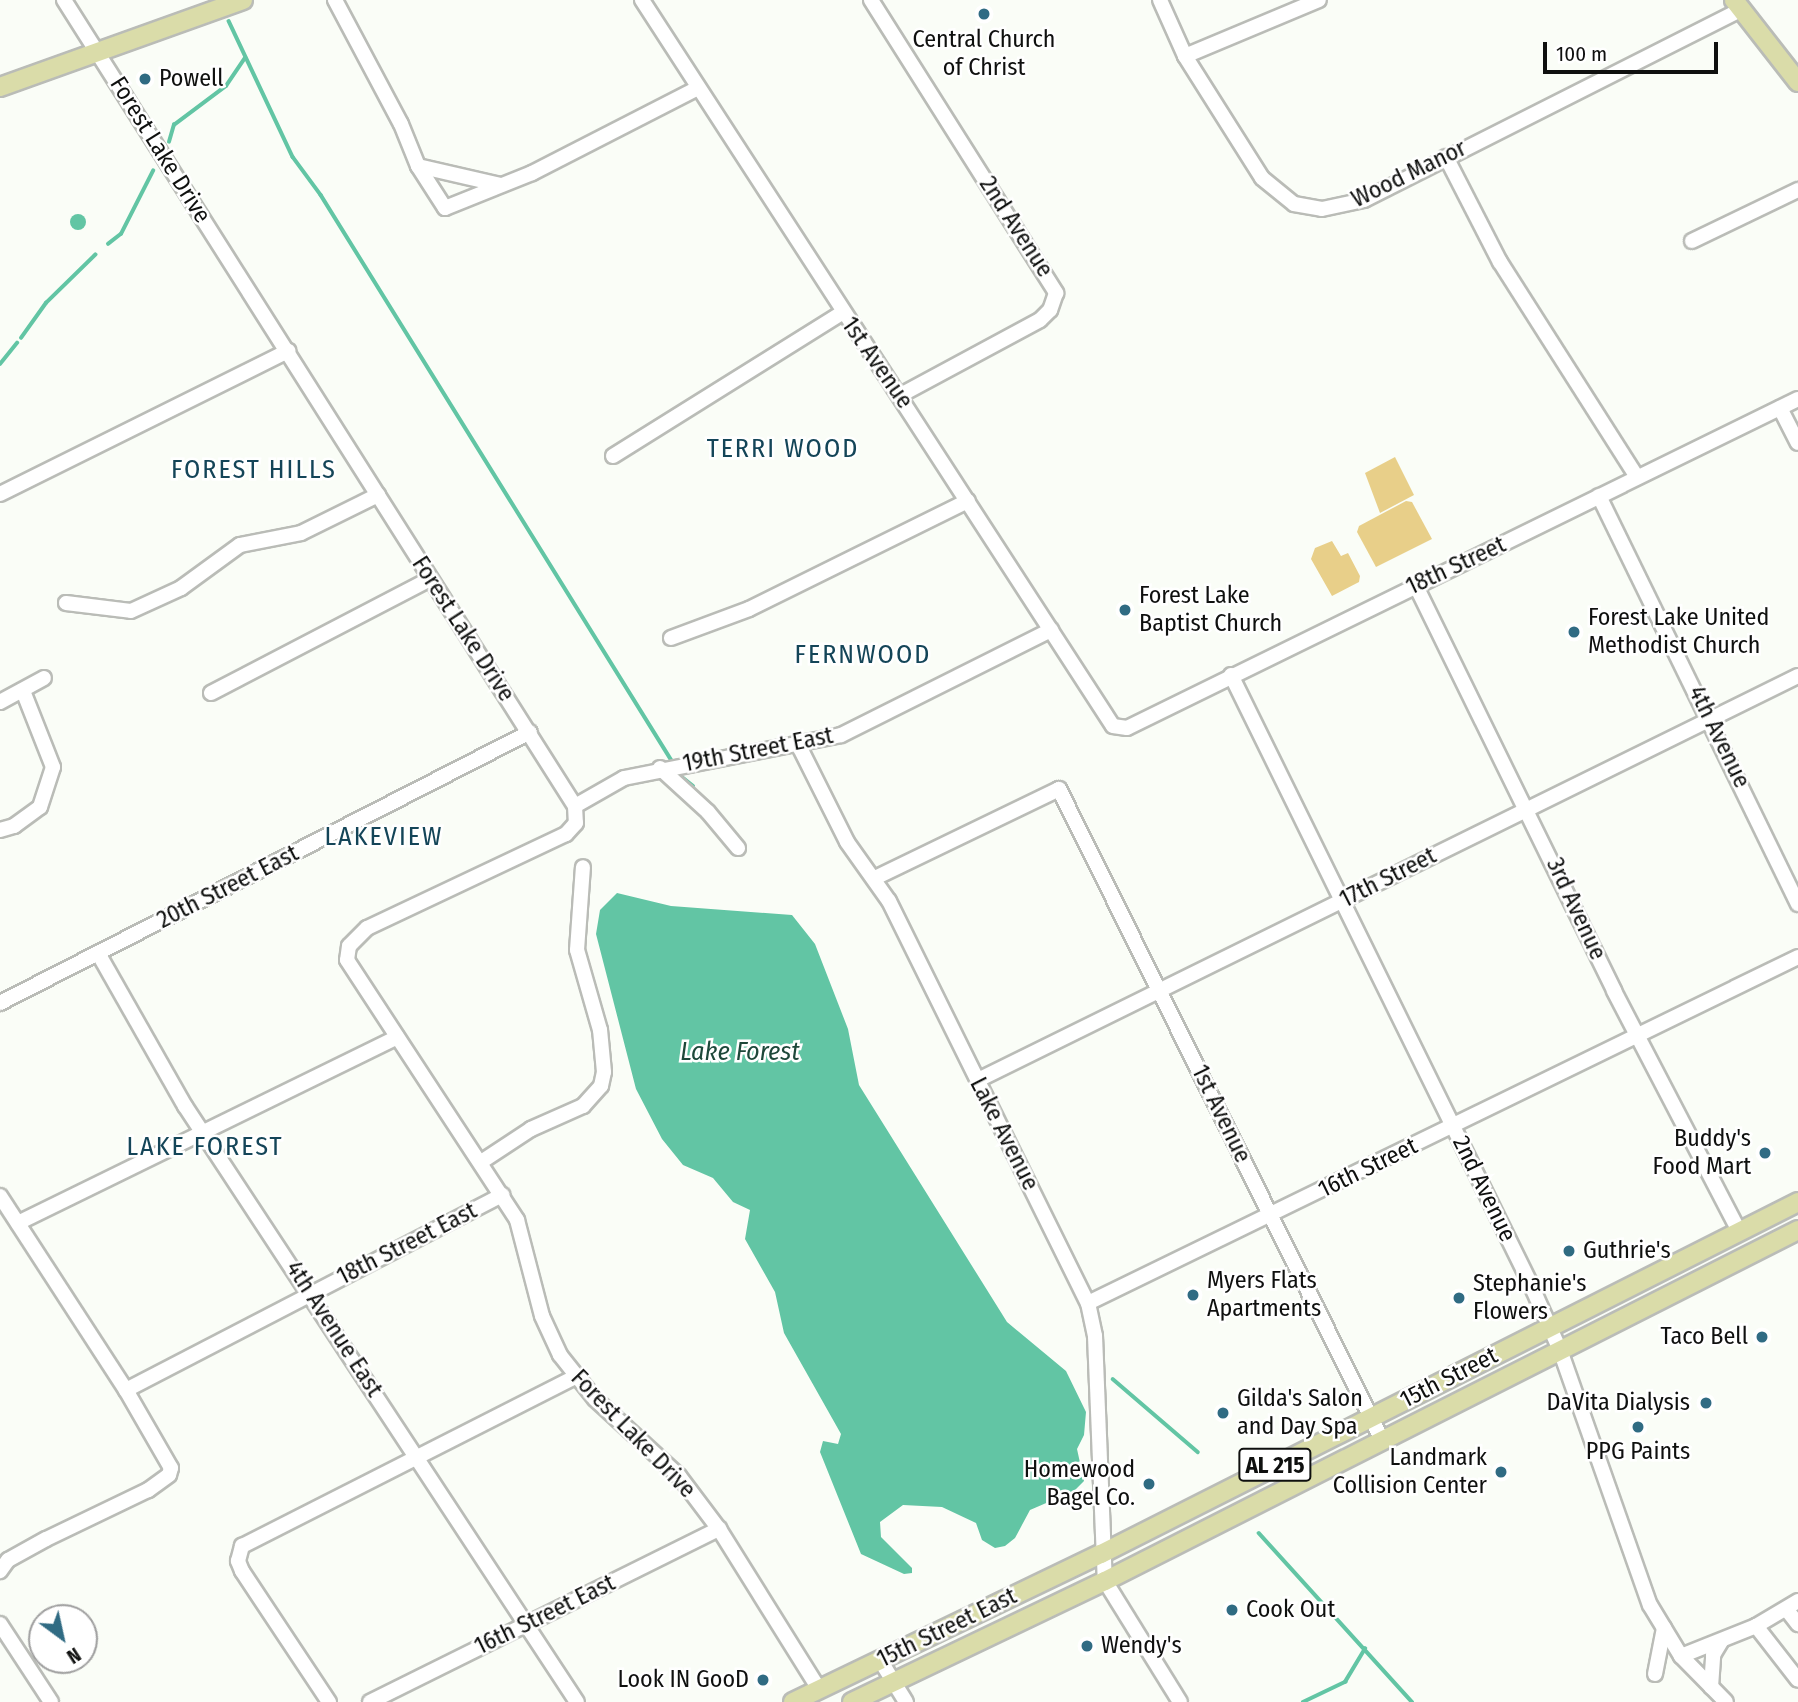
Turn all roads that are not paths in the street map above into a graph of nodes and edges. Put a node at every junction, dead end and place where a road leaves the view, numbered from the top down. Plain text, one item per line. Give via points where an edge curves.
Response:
1 (65, 0) edge
2 (243, 0) edge
3 (335, 0) edge
4 (642, 0) edge
5 (871, 0) edge
6 (1160, 0) edge
7 (1319, 0) edge
8 (1737, 5) edge
9 (97, 51) junction
10 (1185, 56) junction
11 (1798, 82) edge
12 (0, 87) edge
13 (698, 88) junction
14 (1446, 157) junction
15 (418, 166) junction
16 (500, 185) junction
17 (1798, 190) edge
18 (1692, 241) dead end
19 (842, 313) junction
20 (288, 351) junction
21 (901, 396) junction
22 (1798, 399) edge
23 (1780, 408) junction
24 (1798, 443) edge
25 (613, 456) dead end
26 (1637, 477) junction
27 (0, 494) edge
28 (378, 495) junction
29 (1599, 496) junction
30 (968, 501) junction
31 (430, 579) junction
32 (1416, 586) junction
33 (66, 603) dead end
34 (1051, 630) junction
35 (671, 638) dead end
36 (1231, 675) junction
37 (1798, 676) edge
38 (44, 678) dead end
39 (23, 691) junction
40 (211, 693) dead end
41 (0, 702) edge
42 (1711, 720) junction
43 (1113, 726) joint
44 (530, 732) junction
45 (799, 746) junction
46 (660, 768) junction
47 (575, 806) junction
48 (1528, 809) junction
49 (0, 830) edge
50 (738, 848) dead end
51 (583, 867) dead end
52 (877, 877) junction
53 (1342, 901) junction
54 (1798, 904) edge
55 (98, 953) junction
56 (1798, 957) edge
57 (1163, 991) junction
58 (0, 1003) edge
59 (397, 1037) junction
60 (1638, 1037) junction
61 (978, 1080) junction
62 (1453, 1127) junction
63 (203, 1132) junction
64 (481, 1162) junction
65 (502, 1195) junction
66 (0, 1196) edge
67 (1798, 1202) edge
68 (1270, 1214) junction
69 (18, 1223) junction
70 (1798, 1230) edge
71 (1739, 1231) junction
72 (311, 1294) junction
73 (1088, 1303) junction
74 (1550, 1327) junction
75 (1560, 1350) junction
76 (575, 1377) junction
77 (127, 1390) junction
78 (1371, 1417) junction
79 (1382, 1440) junction
80 (419, 1457) junction
81 (719, 1529) junction
82 (1101, 1554) junction
83 (0, 1571) edge
84 (1105, 1581) junction
85 (1793, 1606) edge
86 (0, 1624) edge
87 (527, 1624) junction
88 (1798, 1624) edge
89 (1756, 1626) junction
90 (1664, 1628) junction
91 (1722, 1640) junction
92 (1681, 1656) junction
93 (880, 1660) junction
94 (1656, 1674) dead end
95 (1798, 1680) edge
96 (894, 1682) junction
97 (1711, 1687) junction
98 (823, 1696) edge
99 (1180, 1701) edge
100 (51, 1702) edge
101 (329, 1702) edge
102 (370, 1702) edge
103 (577, 1702) edge
104 (793, 1702) edge
105 (852, 1702) edge
106 (906, 1702) edge
107 (1726, 1702) edge

1 - 9 street, Forest Lake Drive
2 - 9 main road
3 - 15 street via 401,124
4 - 13 street, 1st Avenue
5 - 21 street, 2nd Avenue via 1056,293 1050,310 1040,320
6 - 10 street, Wood Manor
7 - 10 street
8 - 11 main road
8 - 14 street, Wood Manor
9 - 12 main road
9 - 20 street, Forest Lake Drive
10 - 14 street, Wood Manor via 1262,177 1294,204 1322,209 1350,205
13 - 16 street
13 - 19 street, 1st Avenue
14 - 26 street via 1500,261
15 - 16 street
15 - 16 street via 445,208
17 - 18 street
19 - 21 street, 1st Avenue
19 - 25 street
20 - 27 street
20 - 28 street, Forest Lake Drive
21 - 30 street, 1st Avenue
22 - 23 street, 18th Street
23 - 24 street
23 - 26 street, 18th Street
26 - 29 street, 18th Street
28 - 31 street, Forest Lake Drive
28 - 33 street via 301,534 240,545 181,588 131,611
29 - 32 street, 18th Street
29 - 42 street, 4th Avenue
30 - 34 street, 1st Avenue
30 - 35 street via 749,609
31 - 40 street
31 - 44 street, Forest Lake Drive
32 - 36 street, 18th Street
32 - 48 street, 3rd Avenue
34 - 43 street, 1st Avenue
34 - 45 street, 19th Street East via 855,729
36 - 43 street, 18th Street via 1127,728
36 - 53 street, 2nd Avenue
37 - 42 street, 17th Street
38 - 39 street
39 - 41 street
39 - 49 street via 53,767 40,807 14,827
42 - 48 street, 17th Street
42 - 54 street, 4th Avenue
44 - 47 street, Forest Lake Drive
44 - 55 street, 20th Street East
45 - 46 street, 19th Street East
45 - 52 street, Lake Avenue via 847,842
46 - 47 street, 19th Street East via 624,778
46 - 50 street via 708,812
47 - 59 street, Forest Lake Drive via 576,823 566,834 356,935 347,960
48 - 53 street, 17th Street
48 - 60 street, 3rd Avenue
51 - 64 street via 577,950 600,1030 601,1086 583,1106 531,1129
52 - 57 street, 1st Avenue via 1059,789
52 - 61 street, Lake Avenue
53 - 57 street, 17th Street
53 - 62 street, 2nd Avenue
55 - 58 street, 20th Street East
55 - 63 street, 4th Avenue East via 155,1059
56 - 60 street, 16th Street
57 - 61 street, 17th Street
57 - 68 street, 1st Avenue
59 - 63 street
59 - 64 street, Forest Lake Drive
60 - 62 street, 16th Street
60 - 71 street, 3rd Avenue
61 - 73 street, Lake Avenue
62 - 68 street, 16th Street
62 - 74 street, 2nd Avenue
63 - 69 street
63 - 72 street, 4th Avenue East
64 - 65 street, Forest Lake Drive
65 - 72 street, 18th Street East
65 - 76 street, Forest Lake Drive via 523,1238 542,1316
66 - 69 street
67 - 71 main road, 15th Street / AL 215
68 - 73 street, 16th Street
68 - 78 street, 1st Avenue
69 - 77 street
70 - 75 main road, 15th Street / AL 215
71 - 74 main road, 15th Street / AL 215
72 - 77 street, 18th Street East
72 - 80 street, 4th Avenue East
73 - 82 street, Lake Avenue via 1095,1336
74 - 75 street, 2nd Avenue
74 - 78 main road, 15th Street / AL 215
75 - 79 main road, 15th Street / AL 215
75 - 90 street, 2nd Avenue via 1650,1605
76 - 80 street
76 - 81 street, Forest Lake Drive via 679,1476
77 - 83 street via 169,1459 169,1475 8,1560
78 - 79 street, 1st Avenue
78 - 82 main road, 15th Street / AL 215
79 - 84 main road, 15th Street / AL 215
80 - 87 street, 4th Avenue East
80 - 101 street via 242,1546 237,1562 242,1571
81 - 87 street, 16th Street East
81 - 98 street, Forest Lake Drive
82 - 84 street, Lake Avenue
82 - 93 main road, 15th Street East / AL 215
84 - 96 main road, 15th Street East / AL 215
84 - 99 street
85 - 88 street
85 - 89 street
86 - 100 street
87 - 102 street, 16th Street East
87 - 103 street, 4th Avenue East
89 - 91 street
89 - 95 street
90 - 92 street, 2nd Avenue
90 - 94 street
91 - 92 street
91 - 97 street via 1713,1655
92 - 97 street, 2nd Avenue
93 - 96 street
93 - 98 main road, 15th Street East / AL 215
96 - 105 main road, 15th Street East / AL 215
96 - 106 street
97 - 107 street, 2nd Avenue
98 - 104 main road, 15th Street East / AL 215

